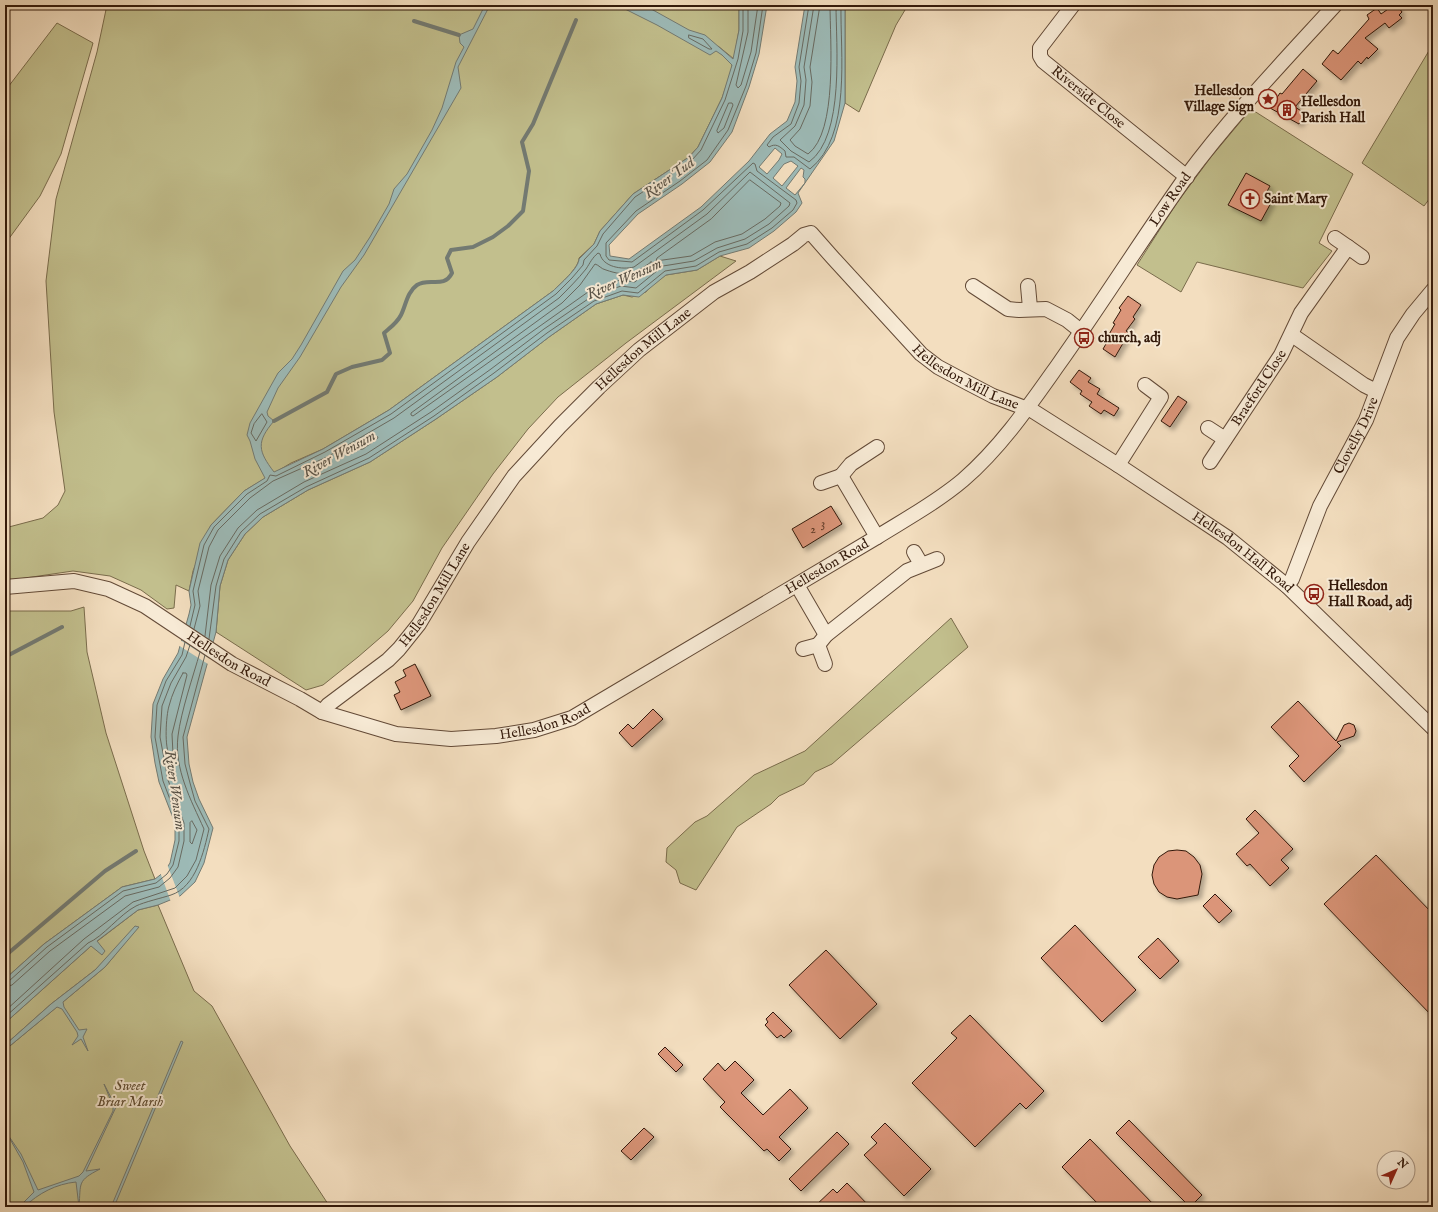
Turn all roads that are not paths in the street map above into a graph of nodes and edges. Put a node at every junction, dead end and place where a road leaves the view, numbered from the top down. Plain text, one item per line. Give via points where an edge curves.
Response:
1 (1073, 5) edge
2 (1335, 5) edge
3 (1187, 177) junction
4 (1334, 238) dead end
5 (1348, 247) junction
6 (1362, 257) dead end
7 (973, 286) dead end
8 (1028, 286) dead end
9 (1433, 290) edge
10 (1030, 308) junction
11 (1082, 332) junction
12 (1292, 334) junction
13 (1145, 385) dead end
14 (1376, 391) junction
15 (1027, 409) junction
16 (1208, 428) dead end
17 (1224, 439) junction
18 (877, 447) dead end
19 (1210, 462) dead end
20 (1118, 465) junction
21 (841, 476) junction
22 (821, 483) dead end
23 (877, 537) junction
24 (914, 552) dead end
25 (938, 559) dead end
26 (921, 564) junction
27 (797, 585) junction
28 (1287, 586) junction
29 (5, 587) edge
30 (822, 640) junction
31 (803, 649) dead end
32 (825, 664) dead end
33 (322, 712) junction
34 (1433, 728) edge

1 - 3 street, Riverside Close via 1040,48 1043,61
2 - 3 street, Low Road via 1236,114
3 - 11 street, Low Road via 1131,255
4 - 5 street
5 - 6 street
5 - 12 street, Braeford Close via 1301,313
7 - 10 street via 1008,309
8 - 10 street
9 - 14 street, Clovelly Drive via 1397,338
10 - 11 street via 1046,309 1067,320
11 - 15 street, Low Road
12 - 14 street, Braeford Close
12 - 17 street, Braeford Close via 1281,355
13 - 20 street via 1161,396
14 - 28 street, Clovelly Drive via 1366,420 1320,506
15 - 20 street, Hellesdon Hall Road
15 - 23 street, Hellesdon Road via 995,448 962,480
15 - 33 street, Hellesdon Mill Lane via 993,396 938,367 921,354 811,233 804,235 750,272 714,292 639,350 560,426 514,476 493,504 419,624 399,649
16 - 17 street, Braeford Close
17 - 19 street, Braeford Close
18 - 21 street via 851,464
20 - 28 street, Hellesdon Hall Road via 1228,538
21 - 22 street
21 - 23 street
23 - 27 street, Hellesdon Road
24 - 26 street
25 - 26 street
26 - 30 street via 908,571
27 - 30 street
27 - 33 street, Hellesdon Road via 572,718 534,730 451,739 396,734
28 - 34 street, Hellesdon Hall Road
29 - 33 street, Hellesdon Road via 74,581 97,585 145,606 232,664
30 - 31 street
30 - 32 street

